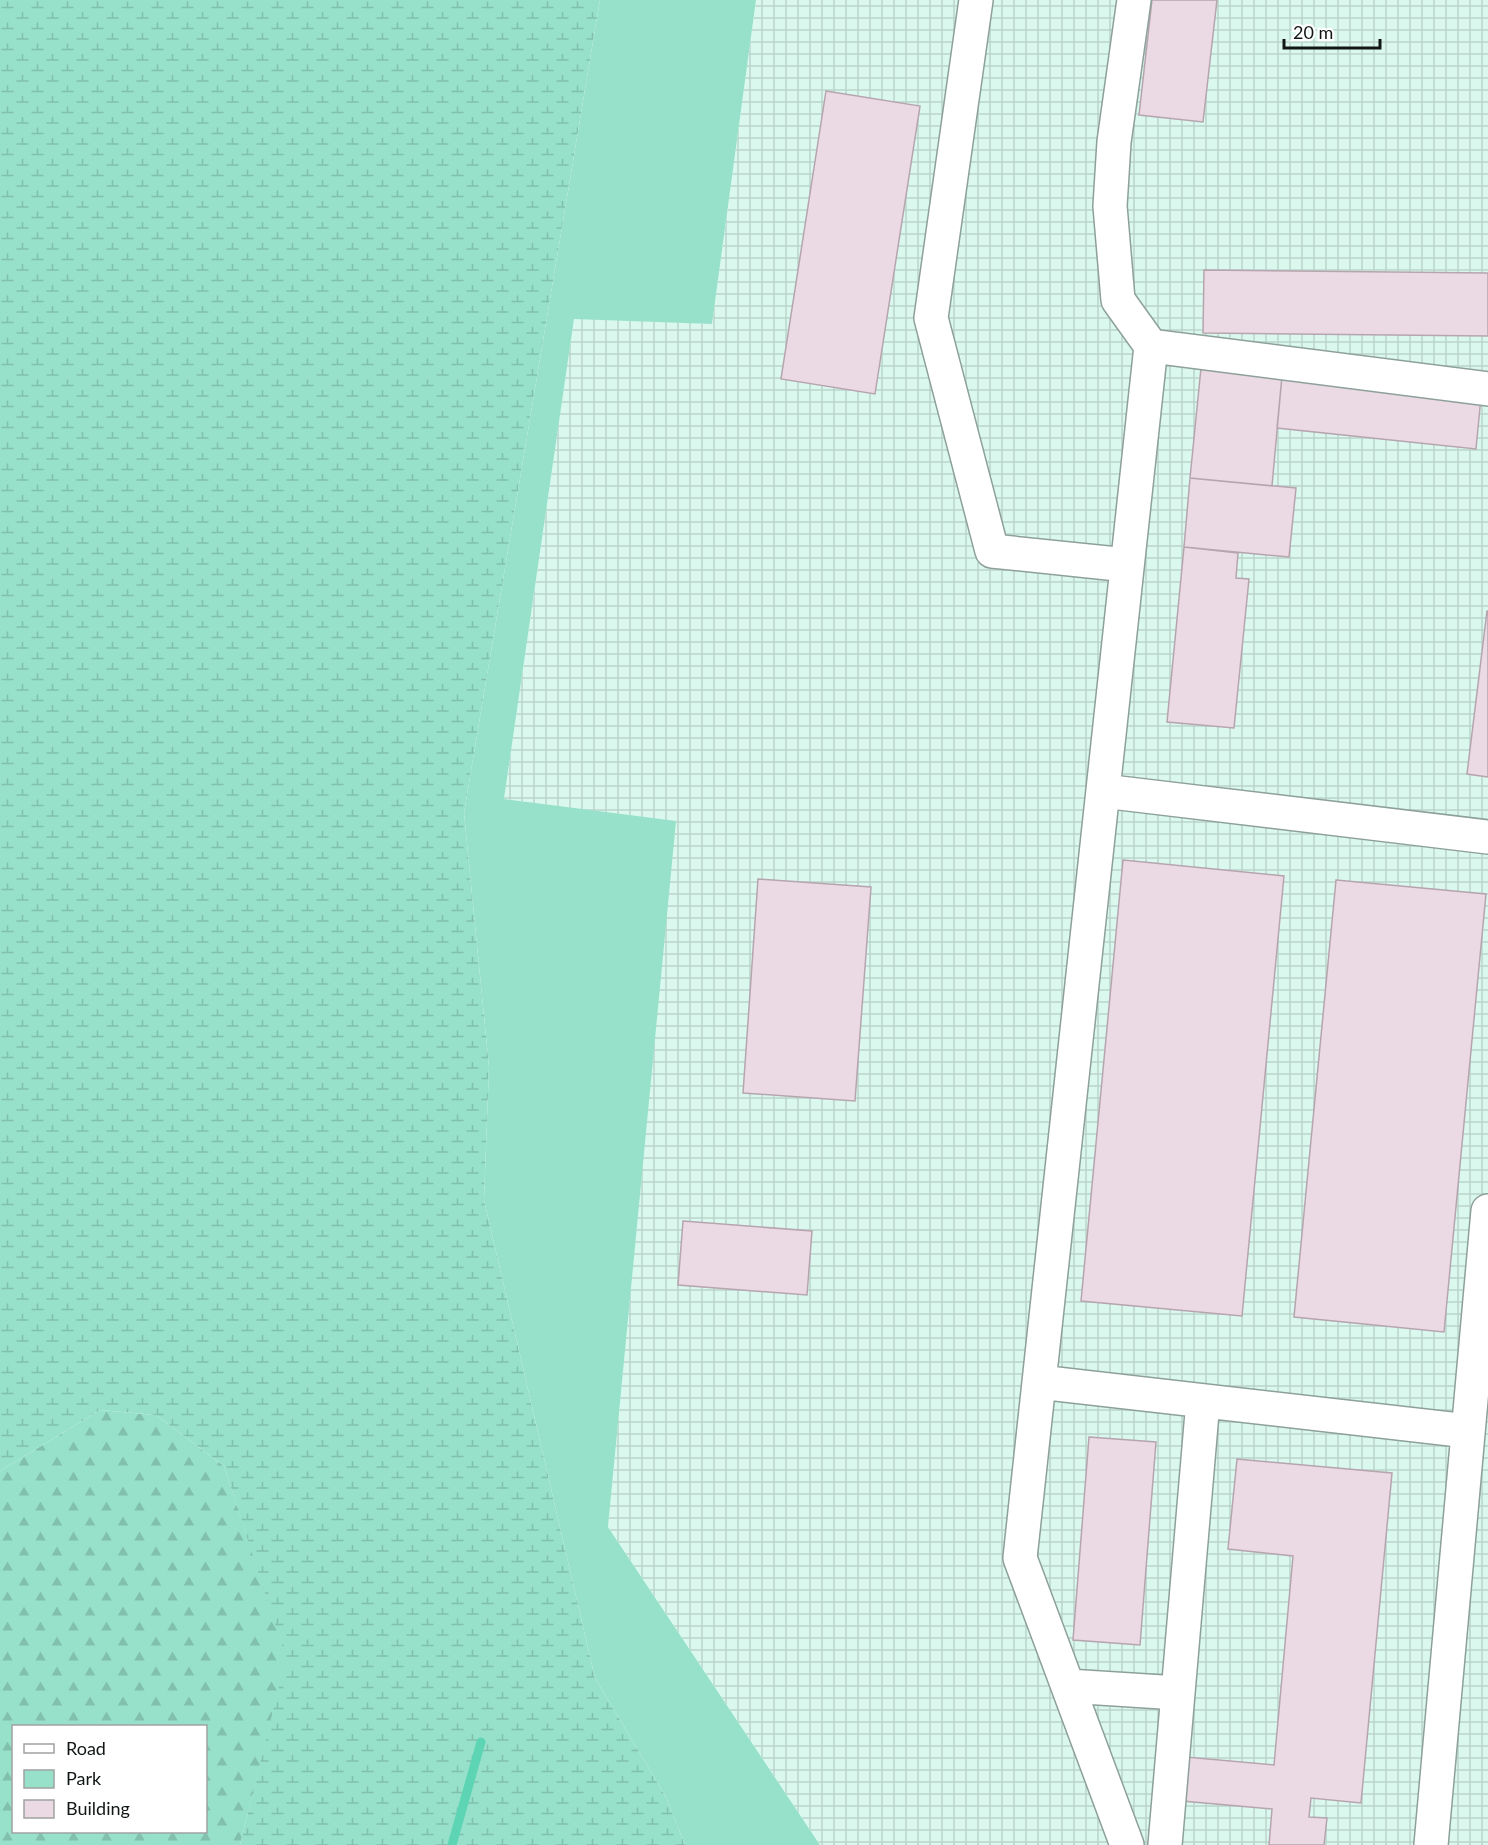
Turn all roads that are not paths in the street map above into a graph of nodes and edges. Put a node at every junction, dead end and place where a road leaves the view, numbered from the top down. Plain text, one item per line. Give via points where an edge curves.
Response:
1 (975, 0) edge
2 (1134, 0) edge
3 (1151, 346) junction
4 (1488, 389) edge
5 (1127, 564) junction
6 (1102, 791) junction
7 (1488, 837) edge
8 (1488, 1211) edge
9 (1039, 1383) junction
10 (1203, 1401) junction
11 (1468, 1431) junction
12 (1068, 1686) junction
13 (1178, 1693) junction
14 (1127, 1845) edge
15 (1166, 1845) edge
16 (1431, 1845) edge

1 - 5 lane via 931,318 989,540 992,551
2 - 3 lane via 1114,142 1110,206 1118,300
3 - 4 lane
3 - 5 lane
5 - 6 lane
6 - 7 lane
6 - 9 lane
8 - 11 lane
9 - 10 lane
9 - 12 lane via 1020,1558
10 - 11 lane
10 - 13 lane
11 - 16 lane
12 - 13 lane
12 - 14 lane
13 - 15 lane

